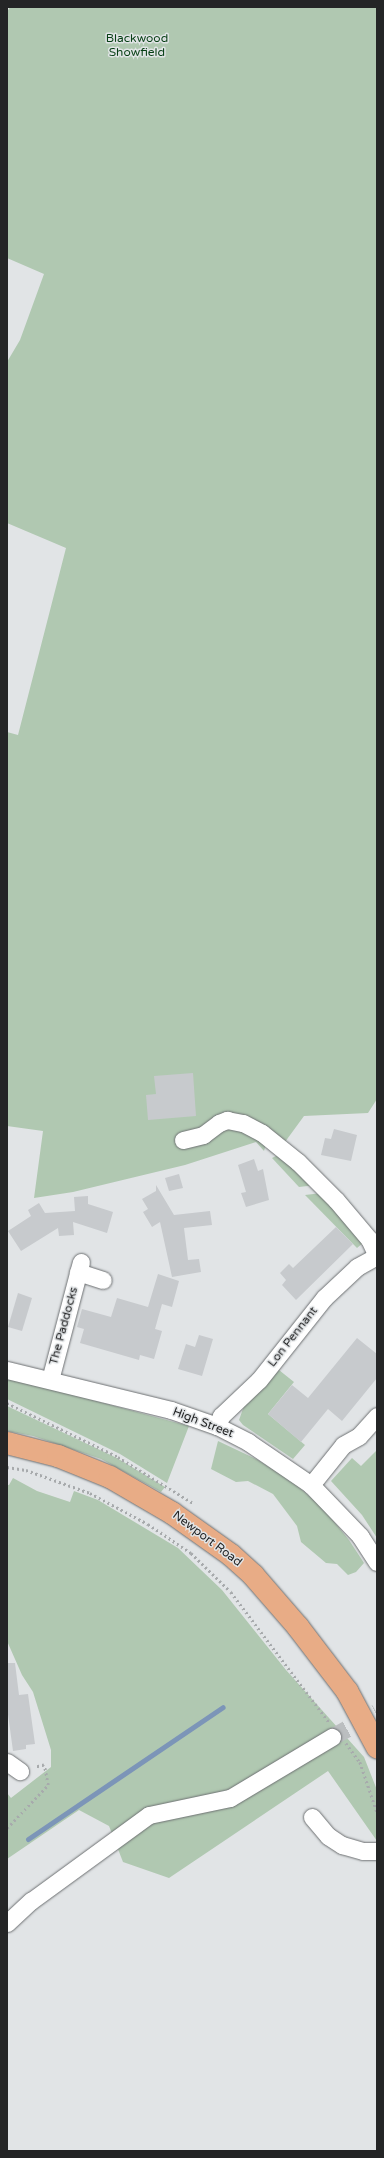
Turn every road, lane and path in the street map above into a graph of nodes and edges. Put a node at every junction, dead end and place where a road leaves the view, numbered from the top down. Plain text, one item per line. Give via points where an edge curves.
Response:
1 (183, 1140) dead end
2 (377, 1256) edge
3 (103, 1280) dead end
4 (7, 1370) edge
5 (50, 1380) junction
6 (377, 1416) edge
7 (217, 1426) junction
8 (7, 1443) edge
9 (7, 1467) edge
10 (311, 1485) junction
11 (377, 1562) edge
12 (335, 1733) junction
13 (377, 1745) edge
14 (13, 1766) edge
15 (377, 1812) edge
16 (312, 1817) dead end
17 (7, 1828) edge
18 (377, 1851) edge
19 (7, 1923) edge

1 - 2 street, Lon Pennant via 203,1135 219,1123 228,1120 243,1123 268,1137 336,1200 369,1239
2 - 7 street, Lon Pennant via 357,1267 324,1298 259,1380 221,1416
3 - 5 street, The Paddocks via 79,1267
4 - 5 street, High Street
5 - 7 street, High Street via 171,1410
6 - 10 street via 359,1436 343,1446
7 - 10 street, High Street via 254,1446
8 - 13 main road, Newport Road via 58,1456 110,1477 172,1513 231,1555 253,1575 312,1644 347,1691
9 - 12 path via 26,1470 90,1493 148,1524 191,1553 231,1592
10 - 11 street, High Street via 360,1536
12 - 15 path via 360,1762
12 - 19 street via 230,1798 149,1815 32,1901
14 - 17 path via 44,1765 48,1785
16 - 18 street via 328,1836 342,1845 363,1851

